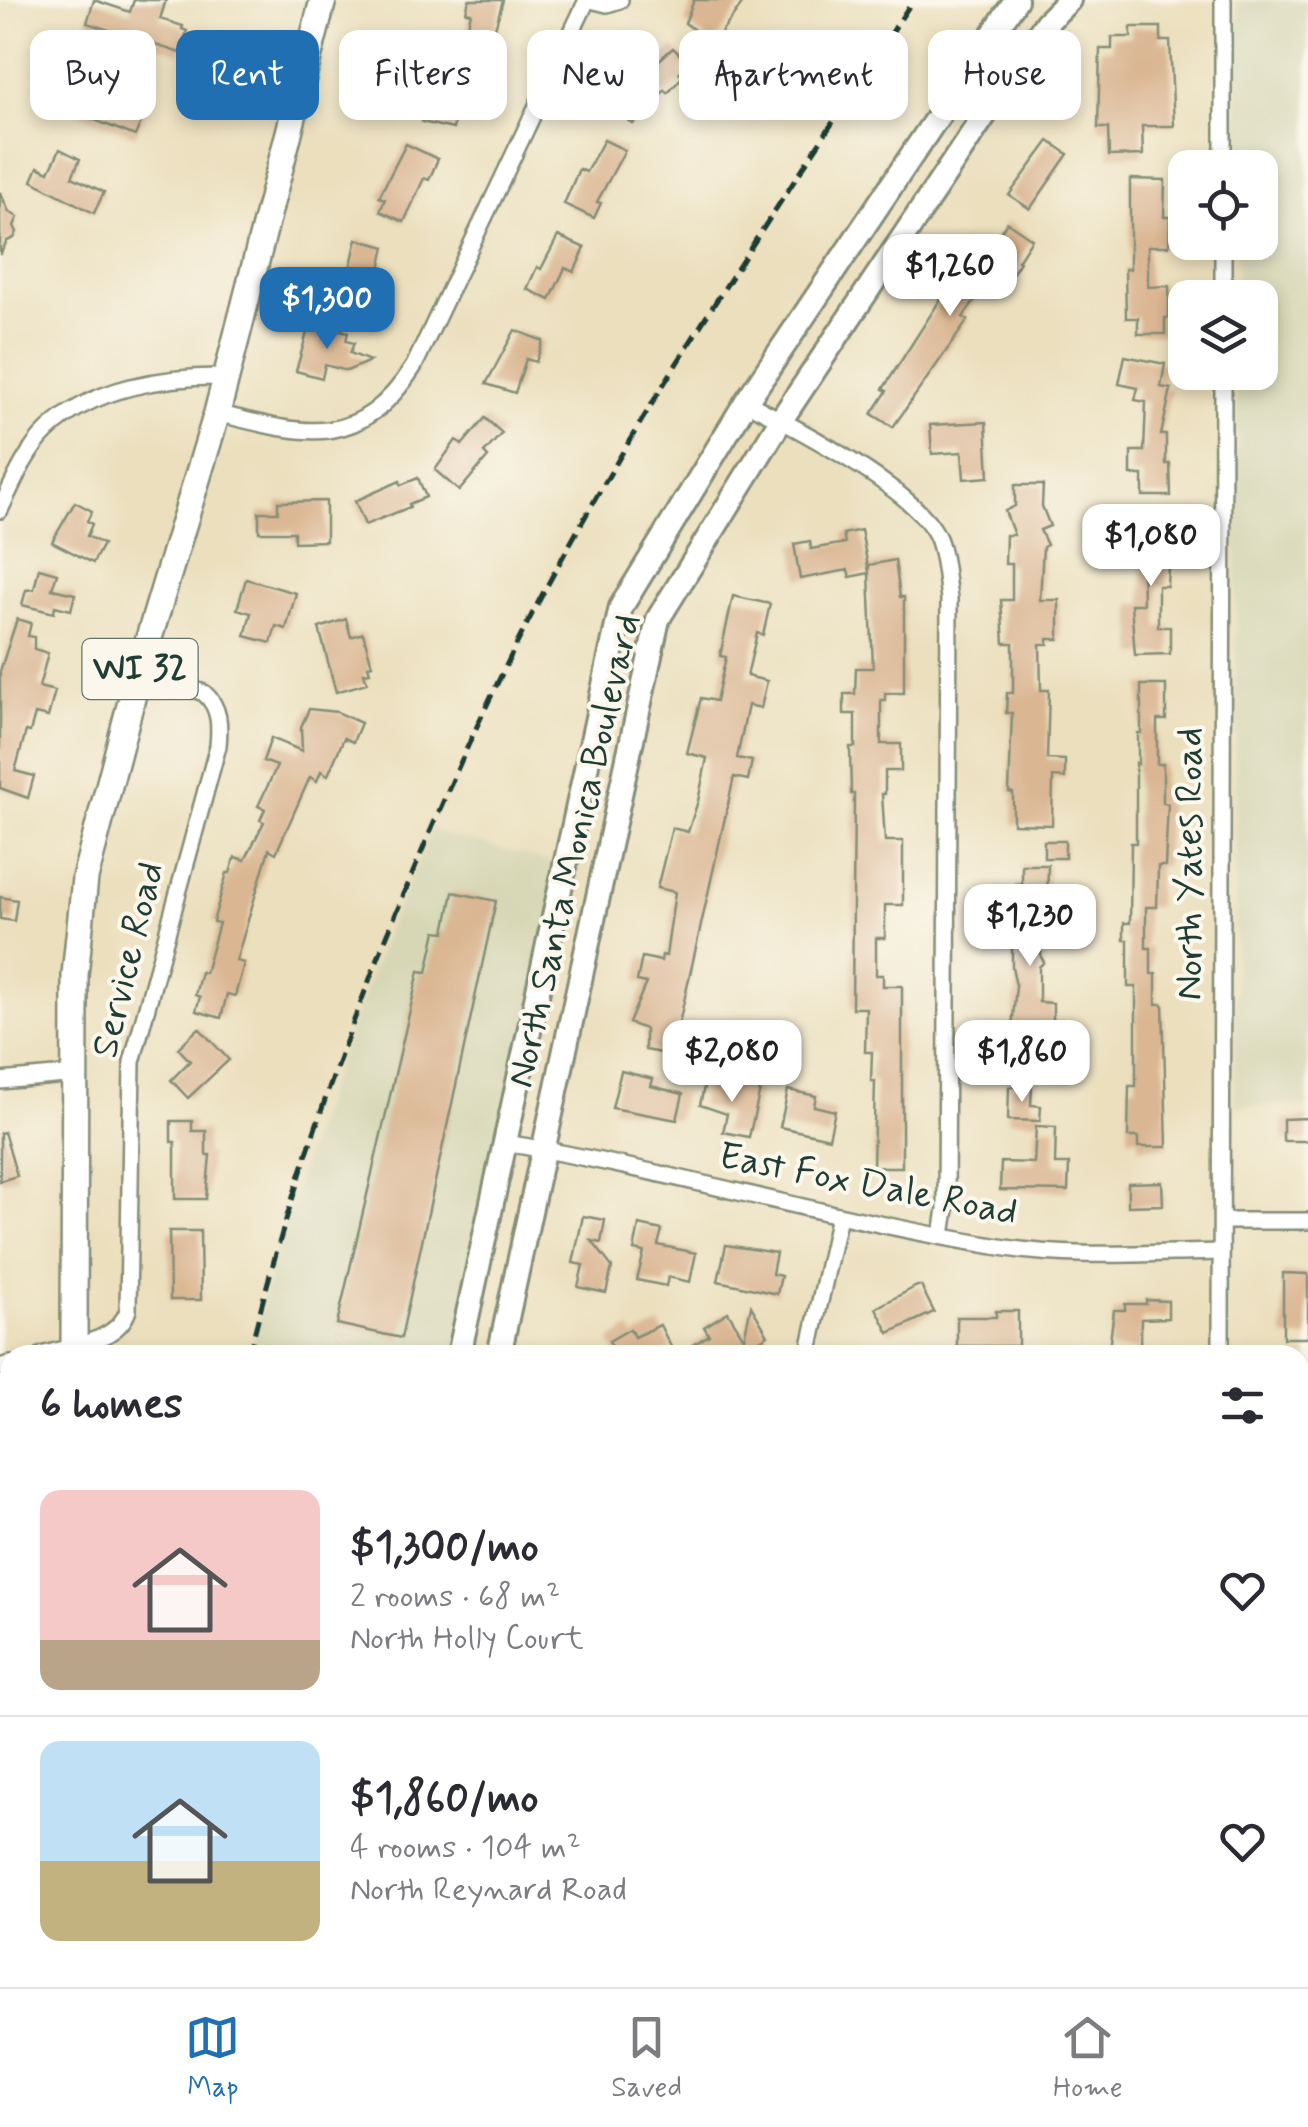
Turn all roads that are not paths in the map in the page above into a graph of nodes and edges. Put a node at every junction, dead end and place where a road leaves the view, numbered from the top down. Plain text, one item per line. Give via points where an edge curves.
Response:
1 (323, 0) edge
2 (589, 0) edge
3 (620, 0) edge
4 (1016, 0) edge
5 (1070, 0) edge
6 (1224, 0) edge
7 (1223, 150) edge
8 (226, 377) junction
9 (1223, 390) edge
10 (746, 402) junction
11 (218, 412) junction
12 (781, 420) junction
13 (0, 510) edge
14 (139, 670) junction
15 (76, 1074) junction
16 (0, 1081) edge
17 (506, 1143) junction
18 (543, 1149) junction
19 (839, 1216) junction
20 (1222, 1221) junction
21 (1308, 1221) edge
22 (942, 1235) junction
23 (1221, 1252) junction
24 (74, 1345) edge
25 (84, 1345) edge
26 (461, 1345) edge
27 (501, 1345) edge
28 (810, 1345) edge
29 (1220, 1345) edge

1 - 8 main road, WI 32
2 - 3 street
2 - 11 street via 401,386 369,418 327,430 296,431
4 - 10 street, North Santa Monica Boulevard
5 - 12 street, North Santa Monica Boulevard via 1046,23
6 - 7 street
8 - 11 main road, WI 32
8 - 13 street via 188,376 79,404 44,433
9 - 20 street, North Yates Road
10 - 12 street
10 - 17 street, North Santa Monica Boulevard via 621,607
11 - 14 main road, WI 32
12 - 18 street, North Santa Monica Boulevard via 658,619
12 - 22 street via 905,497 937,536 950,598
14 - 15 main road, WI 32 via 85,878 75,975
14 - 25 street, Service Road via 204,693 220,728 132,1062 128,1310 121,1327
15 - 16 street
15 - 24 main road, WI 32
17 - 18 street, East Fox Dale Road
17 - 26 street, North Santa Monica Boulevard
18 - 19 street, East Fox Dale Road
18 - 27 street, North Santa Monica Boulevard
19 - 22 street, East Fox Dale Road
19 - 28 street
20 - 21 street
20 - 23 street, North Yates Road
22 - 23 street, East Fox Dale Road via 1066,1254
23 - 29 street, North Yates Road

